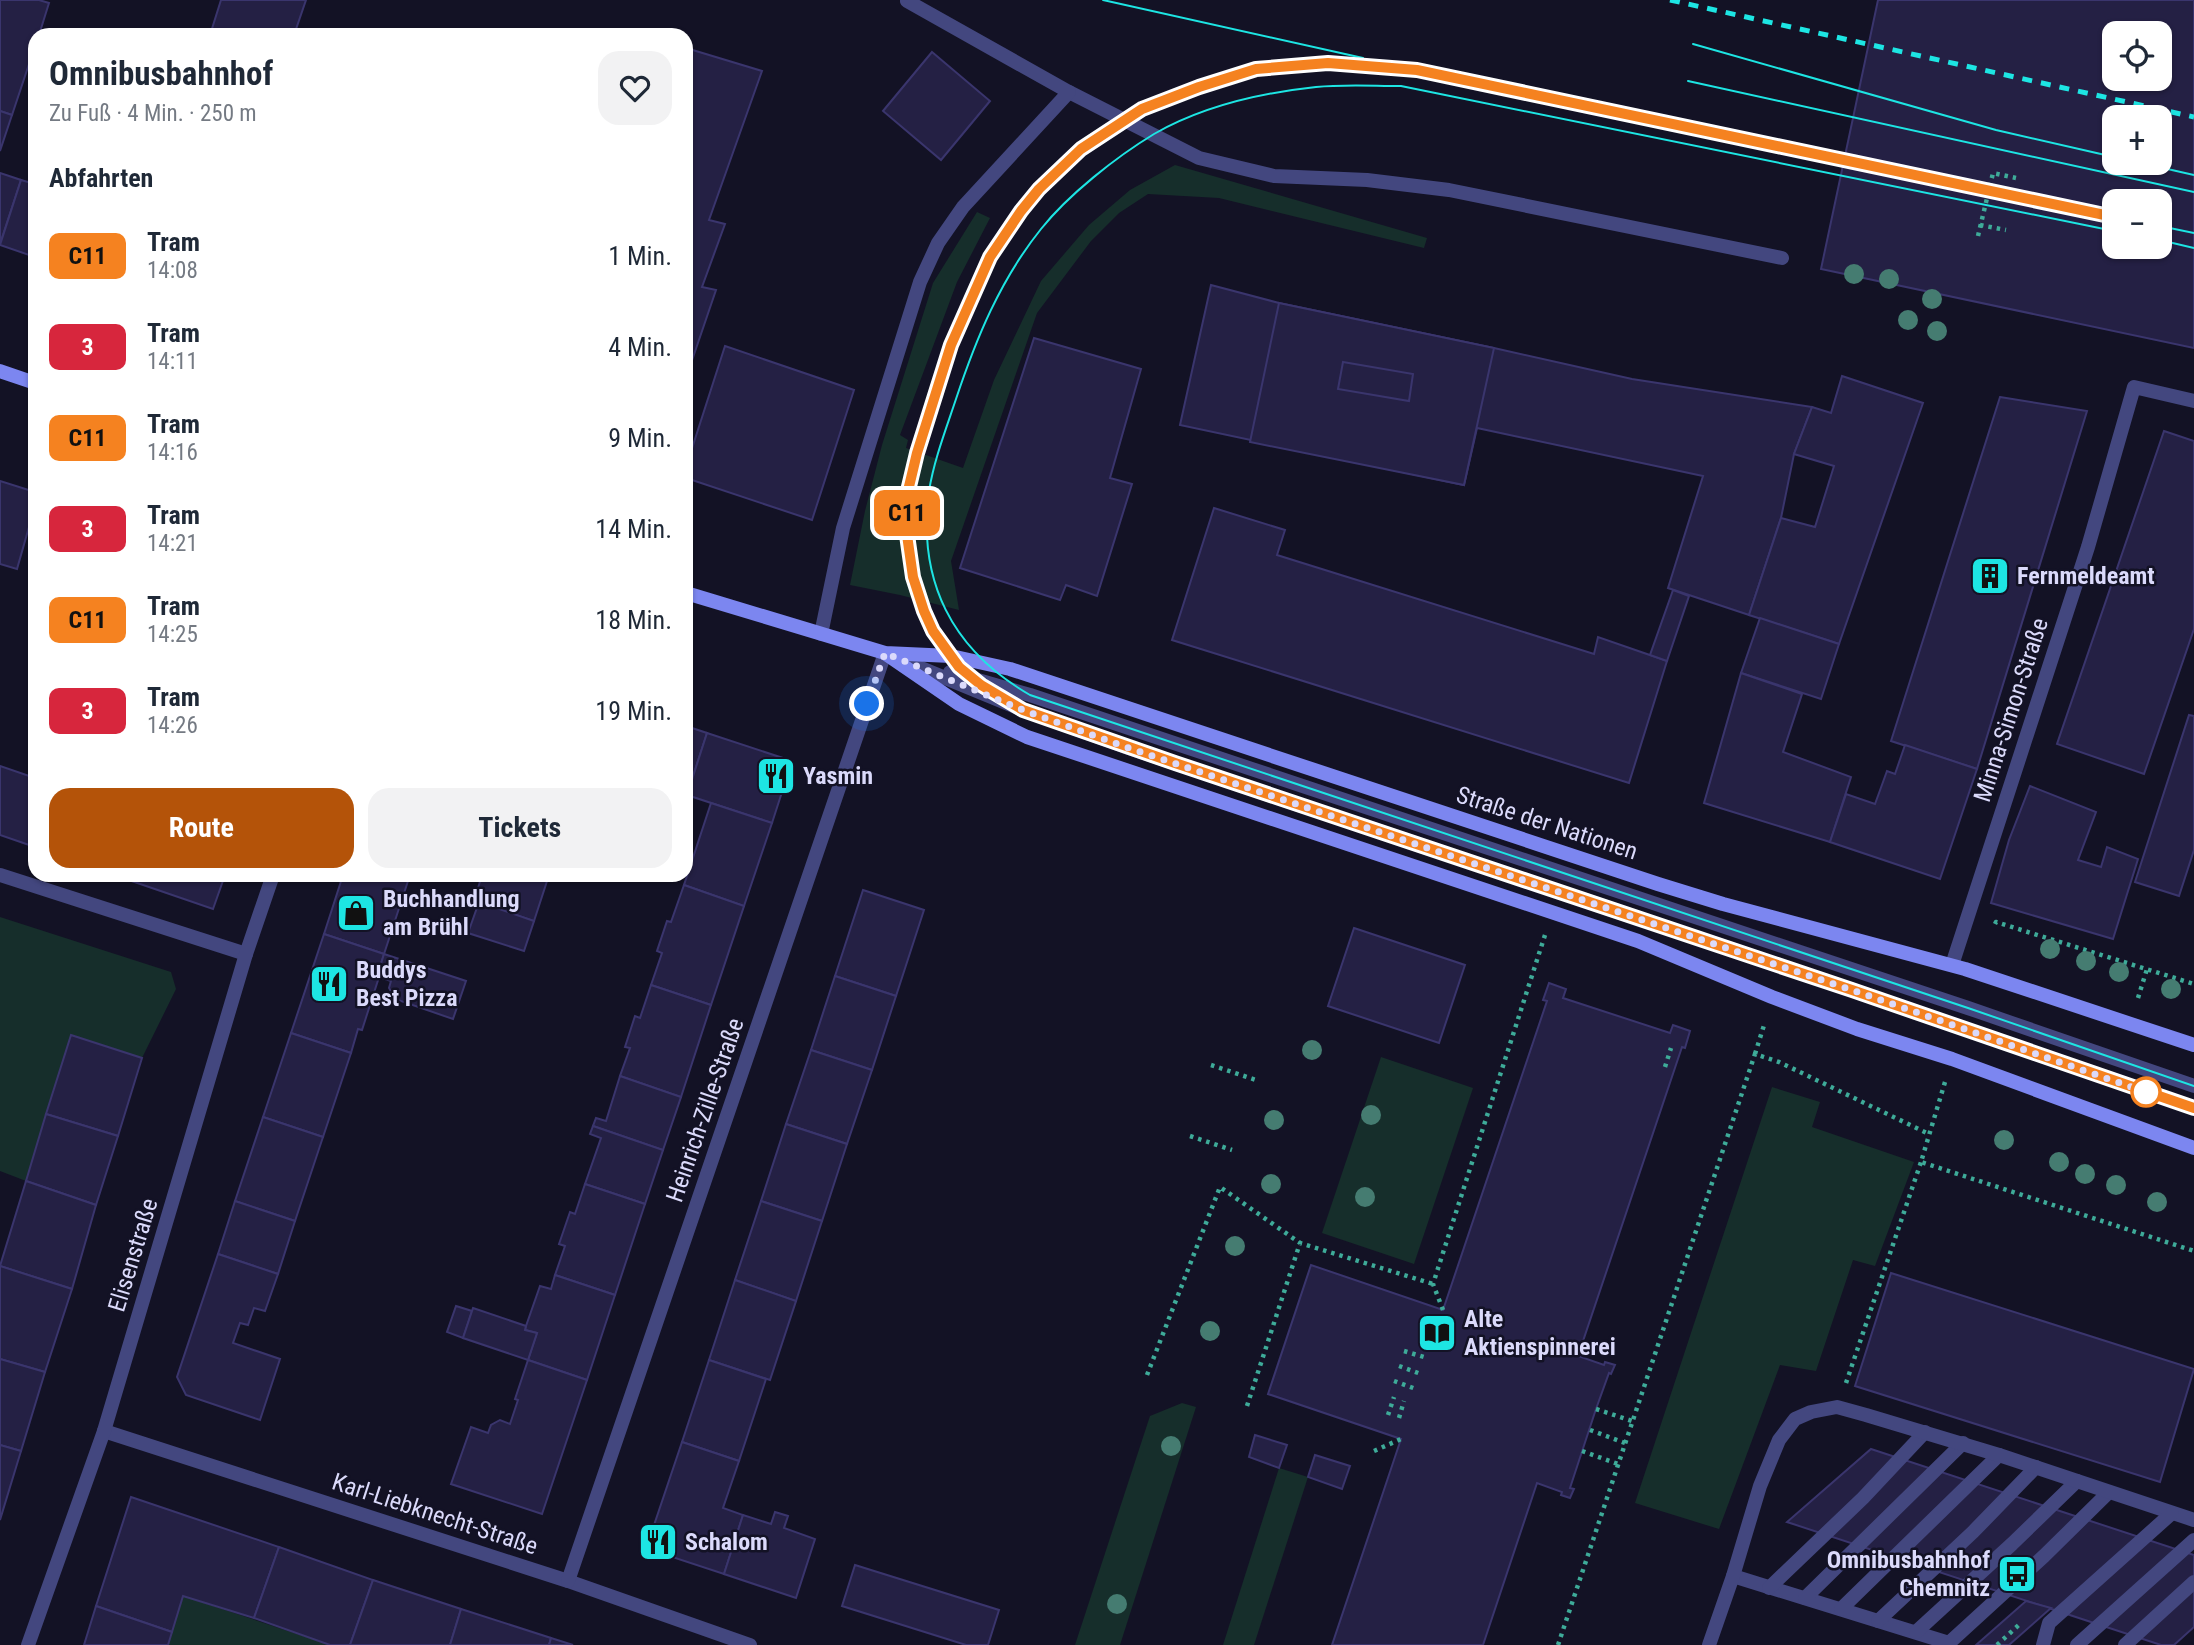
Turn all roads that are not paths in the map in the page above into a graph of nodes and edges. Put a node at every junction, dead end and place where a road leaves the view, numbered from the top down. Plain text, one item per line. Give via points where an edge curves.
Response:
1 (907, 1) edge
2 (1069, 92) junction
3 (1782, 258) dead end
4 (0, 371) edge
5 (28, 381) edge
6 (2194, 401) edge
7 (693, 595) edge
8 (821, 634) junction
9 (885, 653) junction
10 (0, 875) edge
11 (271, 882) edge
12 (246, 954) junction
13 (1952, 965) junction
14 (2194, 1045) edge
15 (2194, 1086) edge
16 (2194, 1108) edge
17 (2194, 1148) edge
18 (104, 1431) junction
19 (1925, 1432) junction
20 (1963, 1443) junction
21 (1999, 1455) junction
22 (2036, 1467) junction
23 (2077, 1480) junction
24 (2109, 1492) junction
25 (2172, 1513) junction
26 (2194, 1520) edge
27 (2194, 1540) edge
28 (1733, 1576) junction
29 (568, 1581) junction
30 (2194, 1582) edge
31 (1769, 1588) junction
32 (1805, 1598) junction
33 (1841, 1609) junction
34 (1878, 1621) junction
35 (1916, 1633) junction
36 (29, 1645) edge
37 (750, 1645) edge
38 (1709, 1645) edge
39 (2043, 1645) edge
40 (2077, 1645) edge
41 (2125, 1645) edge

1 - 2 street
2 - 3 street via 1199,158 1274,176 1448,190
2 - 8 street via 963,207 938,243 920,282 843,528
4 - 5 main road
6 - 13 street, Minna-Simon-Straße via 2134,387 2088,547
7 - 8 main road, Straße der Nationen
8 - 9 main road, Straße der Nationen
9 - 13 main road, Straße der Nationen via 951,656 1010,669 1697,896
9 - 15 street via 1030,695
9 - 16 street via 1110,741
9 - 17 main road, Straße der Nationen via 959,704 1027,737 1638,940 1857,1029
9 - 29 street, Heinrich-Zille-Straße
10 - 12 street
11 - 12 street, Elisenstraße
12 - 18 street, Elisenstraße
13 - 14 main road, Straße der Nationen
18 - 29 street, Karl-Liebknecht-Straße
18 - 36 street, Elisenstraße
19 - 20 street
19 - 28 street via 1837,1407 1795,1419 1779,1440 1760,1486
19 - 31 street
20 - 21 street
20 - 32 street
21 - 22 street
21 - 33 street
22 - 23 street
22 - 34 street
23 - 24 street
23 - 35 street
24 - 25 street
24 - 35 street via 1949,1643
25 - 26 street
25 - 39 street via 2049,1623
27 - 40 street
28 - 31 street
28 - 38 street
29 - 37 street, Karl-Liebknecht-Straße
30 - 41 street
31 - 32 street
32 - 33 street
33 - 34 street
34 - 35 street

